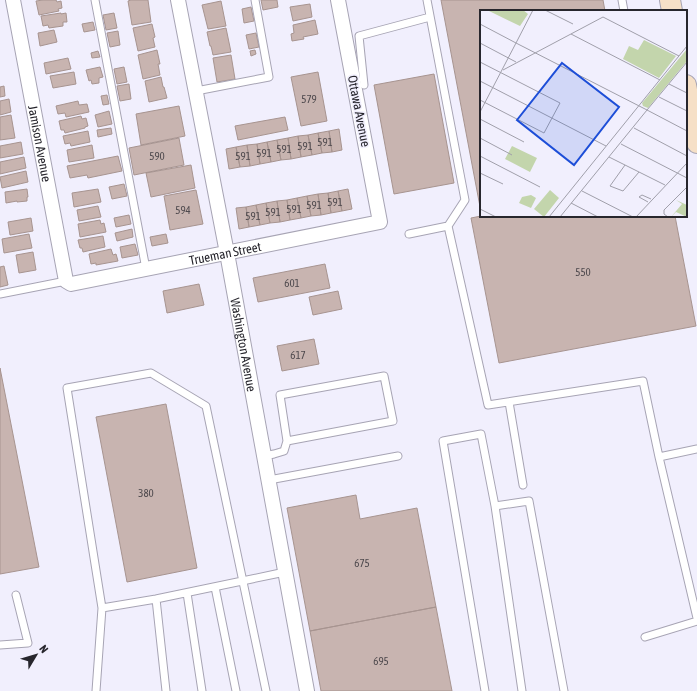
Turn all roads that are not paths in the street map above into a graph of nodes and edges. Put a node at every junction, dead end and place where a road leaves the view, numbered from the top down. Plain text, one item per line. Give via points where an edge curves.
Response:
1 (13, 0) edge
2 (95, 0) edge
3 (178, 0) edge
4 (255, 0) edge
5 (338, 0) edge
6 (427, 0) edge
7 (622, 0) edge
8 (670, 0) edge
9 (624, 10) edge
10 (672, 10) edge
11 (430, 17) junction
12 (364, 85) dead end
13 (687, 90) edge
14 (196, 91) junction
15 (697, 143) edge
16 (380, 222) joint
17 (448, 226) junction
18 (409, 234) dead end
19 (227, 253) junction
20 (146, 269) junction
21 (69, 282) junction
22 (0, 294) edge
23 (509, 402) junction
24 (287, 441) junction
25 (697, 448) edge
26 (264, 456) junction
27 (398, 456) dead end
28 (659, 456) junction
29 (269, 480) junction
30 (523, 485) dead end
31 (495, 506) junction
32 (285, 572) junction
33 (243, 581) junction
34 (215, 587) junction
35 (187, 592) junction
36 (16, 595) dead end
37 (156, 599) junction
38 (102, 608) junction
39 (697, 618) edge
40 (697, 621) edge
41 (645, 637) dead end
42 (0, 646) edge
43 (96, 691) edge
44 (166, 691) edge
45 (202, 691) edge
46 (236, 691) edge
47 (266, 691) edge
48 (307, 691) edge
49 (485, 691) edge
50 (522, 691) edge
51 (564, 691) edge

1 - 21 street, Jamison Avenue
2 - 20 lane
3 - 14 street, Washington Avenue
4 - 14 lane via 269,77
5 - 16 street, Ottawa Avenue
6 - 11 lane
7 - 9 lane
8 - 10 main road
11 - 12 lane via 359,36
11 - 17 lane via 465,200
13 - 15 main road
14 - 19 street, Washington Avenue
16 - 19 street, Trueman Street
17 - 18 lane
17 - 23 lane via 488,405
19 - 20 street, Trueman Street
19 - 26 street, Washington Avenue
20 - 21 street, Trueman Street
21 - 22 lane
23 - 28 lane via 643,382
23 - 30 lane
24 - 24 lane via 280,395 384,376 393,421
24 - 26 lane via 284,451
25 - 28 lane
26 - 29 street, Washington Avenue
27 - 29 lane
28 - 39 lane
29 - 32 street, Washington Avenue
31 - 49 lane via 481,434 443,441
31 - 50 lane
31 - 51 lane via 529,501
32 - 33 lane
32 - 48 street, Washington Avenue
33 - 34 lane
33 - 38 lane via 206,406 151,373 67,388
33 - 47 lane
34 - 35 lane
34 - 46 lane
35 - 37 lane
35 - 45 lane
36 - 42 lane via 28,643
37 - 38 lane
37 - 44 lane
38 - 43 lane
40 - 41 lane

